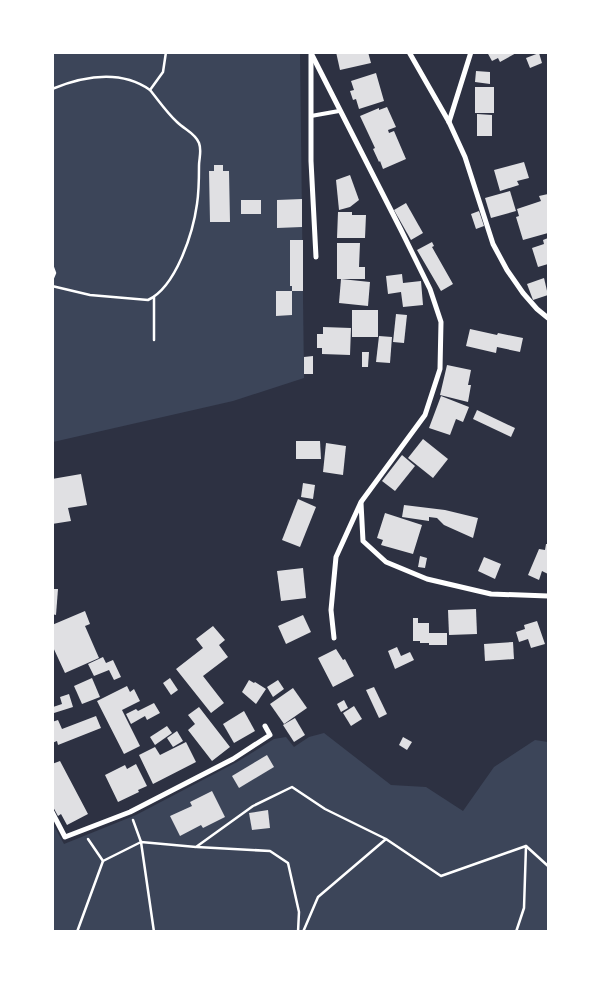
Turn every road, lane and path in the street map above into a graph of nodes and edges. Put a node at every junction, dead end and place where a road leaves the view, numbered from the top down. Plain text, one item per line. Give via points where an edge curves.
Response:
1 (166, 52) edge
2 (408, 52) edge
3 (471, 52) edge
4 (311, 53) edge
5 (52, 89) edge
6 (150, 90) junction
7 (340, 111) junction
8 (311, 116) junction
9 (449, 122) junction
10 (316, 257) dead end
11 (52, 265) edge
12 (52, 280) edge
13 (52, 286) edge
14 (154, 296) junction
15 (548, 318) edge
16 (154, 340) dead end
17 (361, 502) junction
18 (548, 596) edge
19 (334, 638) dead end
20 (265, 726) dead end
21 (52, 812) edge
22 (130, 812) junction
23 (82, 831) junction
24 (386, 839) junction
25 (141, 842) junction
26 (526, 846) junction
27 (196, 847) junction
28 (103, 861) junction
29 (548, 866) edge
30 (77, 932) edge
31 (154, 932) edge
32 (298, 932) edge
33 (303, 932) edge
34 (516, 932) edge

1 - 6 path via 163,72
2 - 9 street
3 - 9 street
4 - 7 street
4 - 8 street
5 - 6 path via 108,76 125,78
6 - 14 path via 178,124 195,135 201,151 197,204 190,234 176,270
7 - 8 lane
7 - 17 street via 422,272 441,322 440,369 425,415
8 - 10 street
9 - 15 street via 465,158 493,244 523,293
11 - 12 path via 55,273
13 - 14 path via 90,295 138,300
14 - 16 path
17 - 18 street via 363,541 386,562 427,579 491,594
17 - 19 street via 336,557 331,610
20 - 22 street via 270,736 233,759
21 - 23 street via 65,837
22 - 23 street
22 - 25 path
23 - 28 path
24 - 26 path via 440,876
24 - 27 path via 325,809 292,787 253,806
24 - 33 path via 318,897
25 - 27 path
25 - 28 path
25 - 31 path
26 - 29 path
26 - 34 path via 524,908
27 - 32 path via 270,852 288,863 299,912
28 - 30 path

